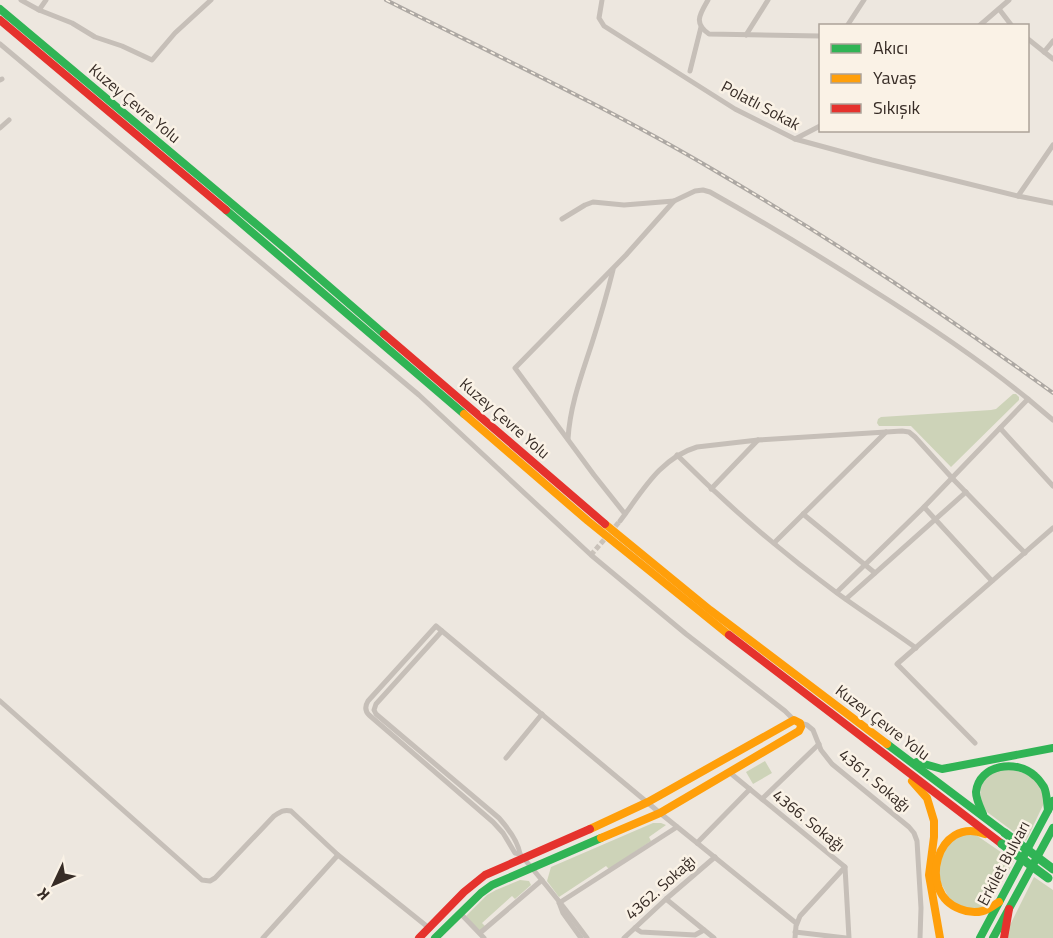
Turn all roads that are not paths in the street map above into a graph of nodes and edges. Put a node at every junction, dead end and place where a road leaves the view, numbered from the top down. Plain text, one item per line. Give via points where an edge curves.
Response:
1 (21, 0) edge
2 (46, 0) edge
3 (212, 0) edge
4 (602, 0) edge
5 (708, 0) edge
6 (768, 0) edge
7 (864, 0) edge
8 (1009, 0) edge
9 (1002, 4) edge
10 (0, 9) edge
11 (39, 10) junction
12 (0, 20) edge
13 (848, 24) edge
14 (981, 24) edge
15 (1011, 24) edge
16 (701, 27) junction
17 (746, 35) junction
18 (819, 36) edge
19 (1029, 40) edge
20 (1053, 41) edge
21 (0, 44) edge
22 (1044, 52) junction
23 (1053, 59) edge
24 (690, 70) dead end
25 (9, 120) dead end
26 (819, 127) edge
27 (0, 128) edge
28 (795, 139) junction
29 (1053, 145) edge
30 (1018, 196) junction
31 (674, 201) junction
32 (1053, 203) edge
33 (562, 219) dead end
34 (614, 267) junction
35 (1028, 399) junction
36 (1053, 420) edge
37 (1000, 428) junction
38 (886, 432) junction
39 (568, 439) junction
40 (758, 440) junction
41 (677, 455) junction
42 (952, 478) junction
43 (1053, 486) edge
44 (711, 489) junction
45 (966, 492) junction
46 (924, 507) junction
47 (625, 514) junction
48 (803, 514) junction
49 (935, 519) junction
50 (620, 520) tunnel mouth
51 (1053, 528) edge
52 (774, 543) junction
53 (1025, 553) junction
54 (865, 565) junction
55 (875, 573) junction
56 (992, 581) junction
57 (837, 592) junction
58 (846, 598) junction
59 (442, 631) junction
60 (916, 648) junction
61 (0, 701) edge
62 (374, 708) junction
63 (366, 709) junction
64 (542, 714) junction
65 (797, 721) junction
66 (975, 743) dead end
67 (819, 744) junction
68 (1053, 748) edge
69 (887, 756) junction
70 (506, 758) dead end
71 (906, 758) junction
72 (729, 772) junction
73 (750, 789) junction
74 (762, 799) junction
75 (648, 802) junction
76 (1051, 806) edge
77 (660, 813) junction
78 (989, 820) junction
79 (677, 827) junction
80 (1053, 828) edge
81 (697, 843) junction
82 (1002, 844) junction
83 (338, 855) junction
84 (522, 856) junction
85 (715, 857) junction
86 (845, 867) junction
87 (532, 868) junction
88 (1053, 869) edge
89 (542, 880) junction
90 (1050, 880) edge
91 (666, 899) junction
92 (999, 902) junction
93 (559, 903) junction
94 (1009, 909) junction
95 (460, 913) junction
96 (796, 923) junction
97 (429, 928) junction
98 (635, 928) junction
99 (704, 930) junction
100 (795, 935) edge
101 (482, 936) edge
102 (263, 938) edge
103 (419, 938) edge
104 (435, 938) edge
105 (581, 938) edge
106 (587, 938) edge
107 (624, 938) edge
108 (714, 938) edge
109 (848, 938) edge
110 (920, 938) edge
111 (940, 938) edge
112 (980, 938) edge
113 (993, 938) edge
114 (1004, 938) edge

1 - 11 street
2 - 11 street
3 - 11 street via 152,60
4 - 28 street, Polatlı Sokak via 599,18 604,26 735,109
5 - 16 street via 700,14
6 - 17 street
7 - 13 street
8 - 9 street
9 - 14 street
9 - 15 street
10 - 71 main road, Kuzey Çevre Yolu via 593,514 710,610
12 - 69 main road, Kuzey Çevre Yolu via 588,521 704,616
16 - 17 street via 712,35
16 - 24 street
17 - 18 street
19 - 22 street
20 - 22 street
21 - 65 street, 4361. Sokağı via 418,395 591,555
22 - 23 street
25 - 27 street
26 - 28 street
28 - 30 street, Polatlı Sokak
29 - 30 street
30 - 32 street, Polatlı Sokak
31 - 33 street via 624,205 592,202
31 - 34 street
31 - 35 street via 695,191 710,192 896,305
34 - 39 street via 575,398
34 - 39 street via 515,368
35 - 36 street
35 - 37 street
37 - 42 street
37 - 43 street
38 - 40 street
38 - 42 street via 912,434
38 - 48 street
39 - 47 street
40 - 41 street via 697,447
40 - 44 street
41 - 44 street
41 - 47 street via 655,474
42 - 45 street
42 - 46 street
44 - 52 street
45 - 49 street
45 - 53 street
46 - 49 street
46 - 54 street
47 - 50 street
48 - 52 street
48 - 54 street
49 - 55 street
49 - 56 street
51 - 53 street
52 - 57 street
53 - 56 street
54 - 55 street
54 - 57 street
55 - 58 street
56 - 60 street
57 - 58 street
58 - 60 street
59 - 62 street
59 - 63 street via 436,626 368,701
59 - 64 street
60 - 66 street via 897,664
61 - 83 street via 202,880 215,879 284,810 291,811
62 - 63 street
62 - 84 street via 376,714 498,818
63 - 84 street via 369,716 493,822 515,853
64 - 70 street
64 - 75 street
65 - 67 street, 4361. Sokağı via 813,730
65 - 72 main road via 799,731
65 - 75 main road
67 - 74 street
67 - 110 street, 4361. Sokağı via 832,764 914,834
68 - 71 main road via 942,769
69 - 82 main road, Kuzey Çevre Yolu
69 - 111 main road via 921,790 932,811 935,826 929,875
71 - 78 main road, Kuzey Çevre Yolu
72 - 73 street, 4366. Sokağı
72 - 77 main road
73 - 74 street, 4366. Sokağı
73 - 81 street
74 - 86 street, 4366. Sokağı
75 - 77 street
75 - 84 main road
76 - 78 main road via 1041,777 1021,767 1002,766 986,774 977,788 979,806
76 - 92 main road, Erkilet Bulvarı
77 - 79 street
77 - 87 main road
78 - 88 main road, Kuzey Çevre Yolu, bridge
79 - 81 street
79 - 93 street
80 - 94 main road, Erkilet Bulvarı
81 - 85 street
82 - 90 main road, bridge
82 - 92 main road via 981,832 960,832 942,848 934,872 941,897 958,915 980,916
83 - 97 street
83 - 102 street
84 - 87 street
84 - 97 main road via 480,879
85 - 91 street, 4362. Sokağı
85 - 96 street
86 - 96 street
86 - 109 street, 4366. Sokağı
87 - 89 street
87 - 95 main road via 492,885
89 - 93 street
89 - 101 street
91 - 98 street, 4362. Sokağı
91 - 99 street
92 - 112 main road, Erkilet Bulvarı
93 - 105 street
93 - 106 street
94 - 113 main road, Erkilet Bulvarı
94 - 114 main road
95 - 101 street
95 - 104 main road
96 - 100 street
97 - 103 main road
98 - 99 street via 642,932 695,935
98 - 107 street, 4362. Sokağı
99 - 108 street
100 - 109 street

